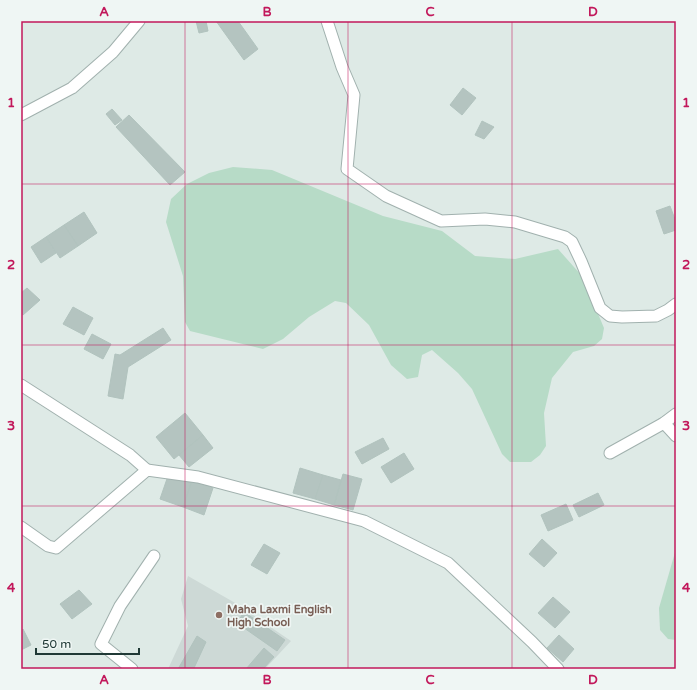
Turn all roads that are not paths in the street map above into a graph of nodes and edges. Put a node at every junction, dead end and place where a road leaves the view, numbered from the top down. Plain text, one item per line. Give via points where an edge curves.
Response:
1 (139, 21) edge
2 (327, 21) edge
3 (21, 116) edge
4 (676, 304) edge
5 (21, 385) edge
6 (676, 414) edge
7 (664, 422) junction
8 (676, 436) edge
9 (610, 453) dead end
10 (147, 470) junction
11 (21, 527) edge
12 (154, 556) dead end
13 (132, 669) edge
14 (558, 669) edge

1 - 3 street via 113,52 72,88
2 - 4 street via 354,95 347,169 386,196 441,221 515,222 565,237 572,242 600,308 610,316 656,316
5 - 10 street via 130,455
6 - 7 street
7 - 8 street
7 - 9 street
10 - 11 street via 56,548 48,546
10 - 14 street via 198,477 364,521 448,563
12 - 13 street via 120,606 101,644

